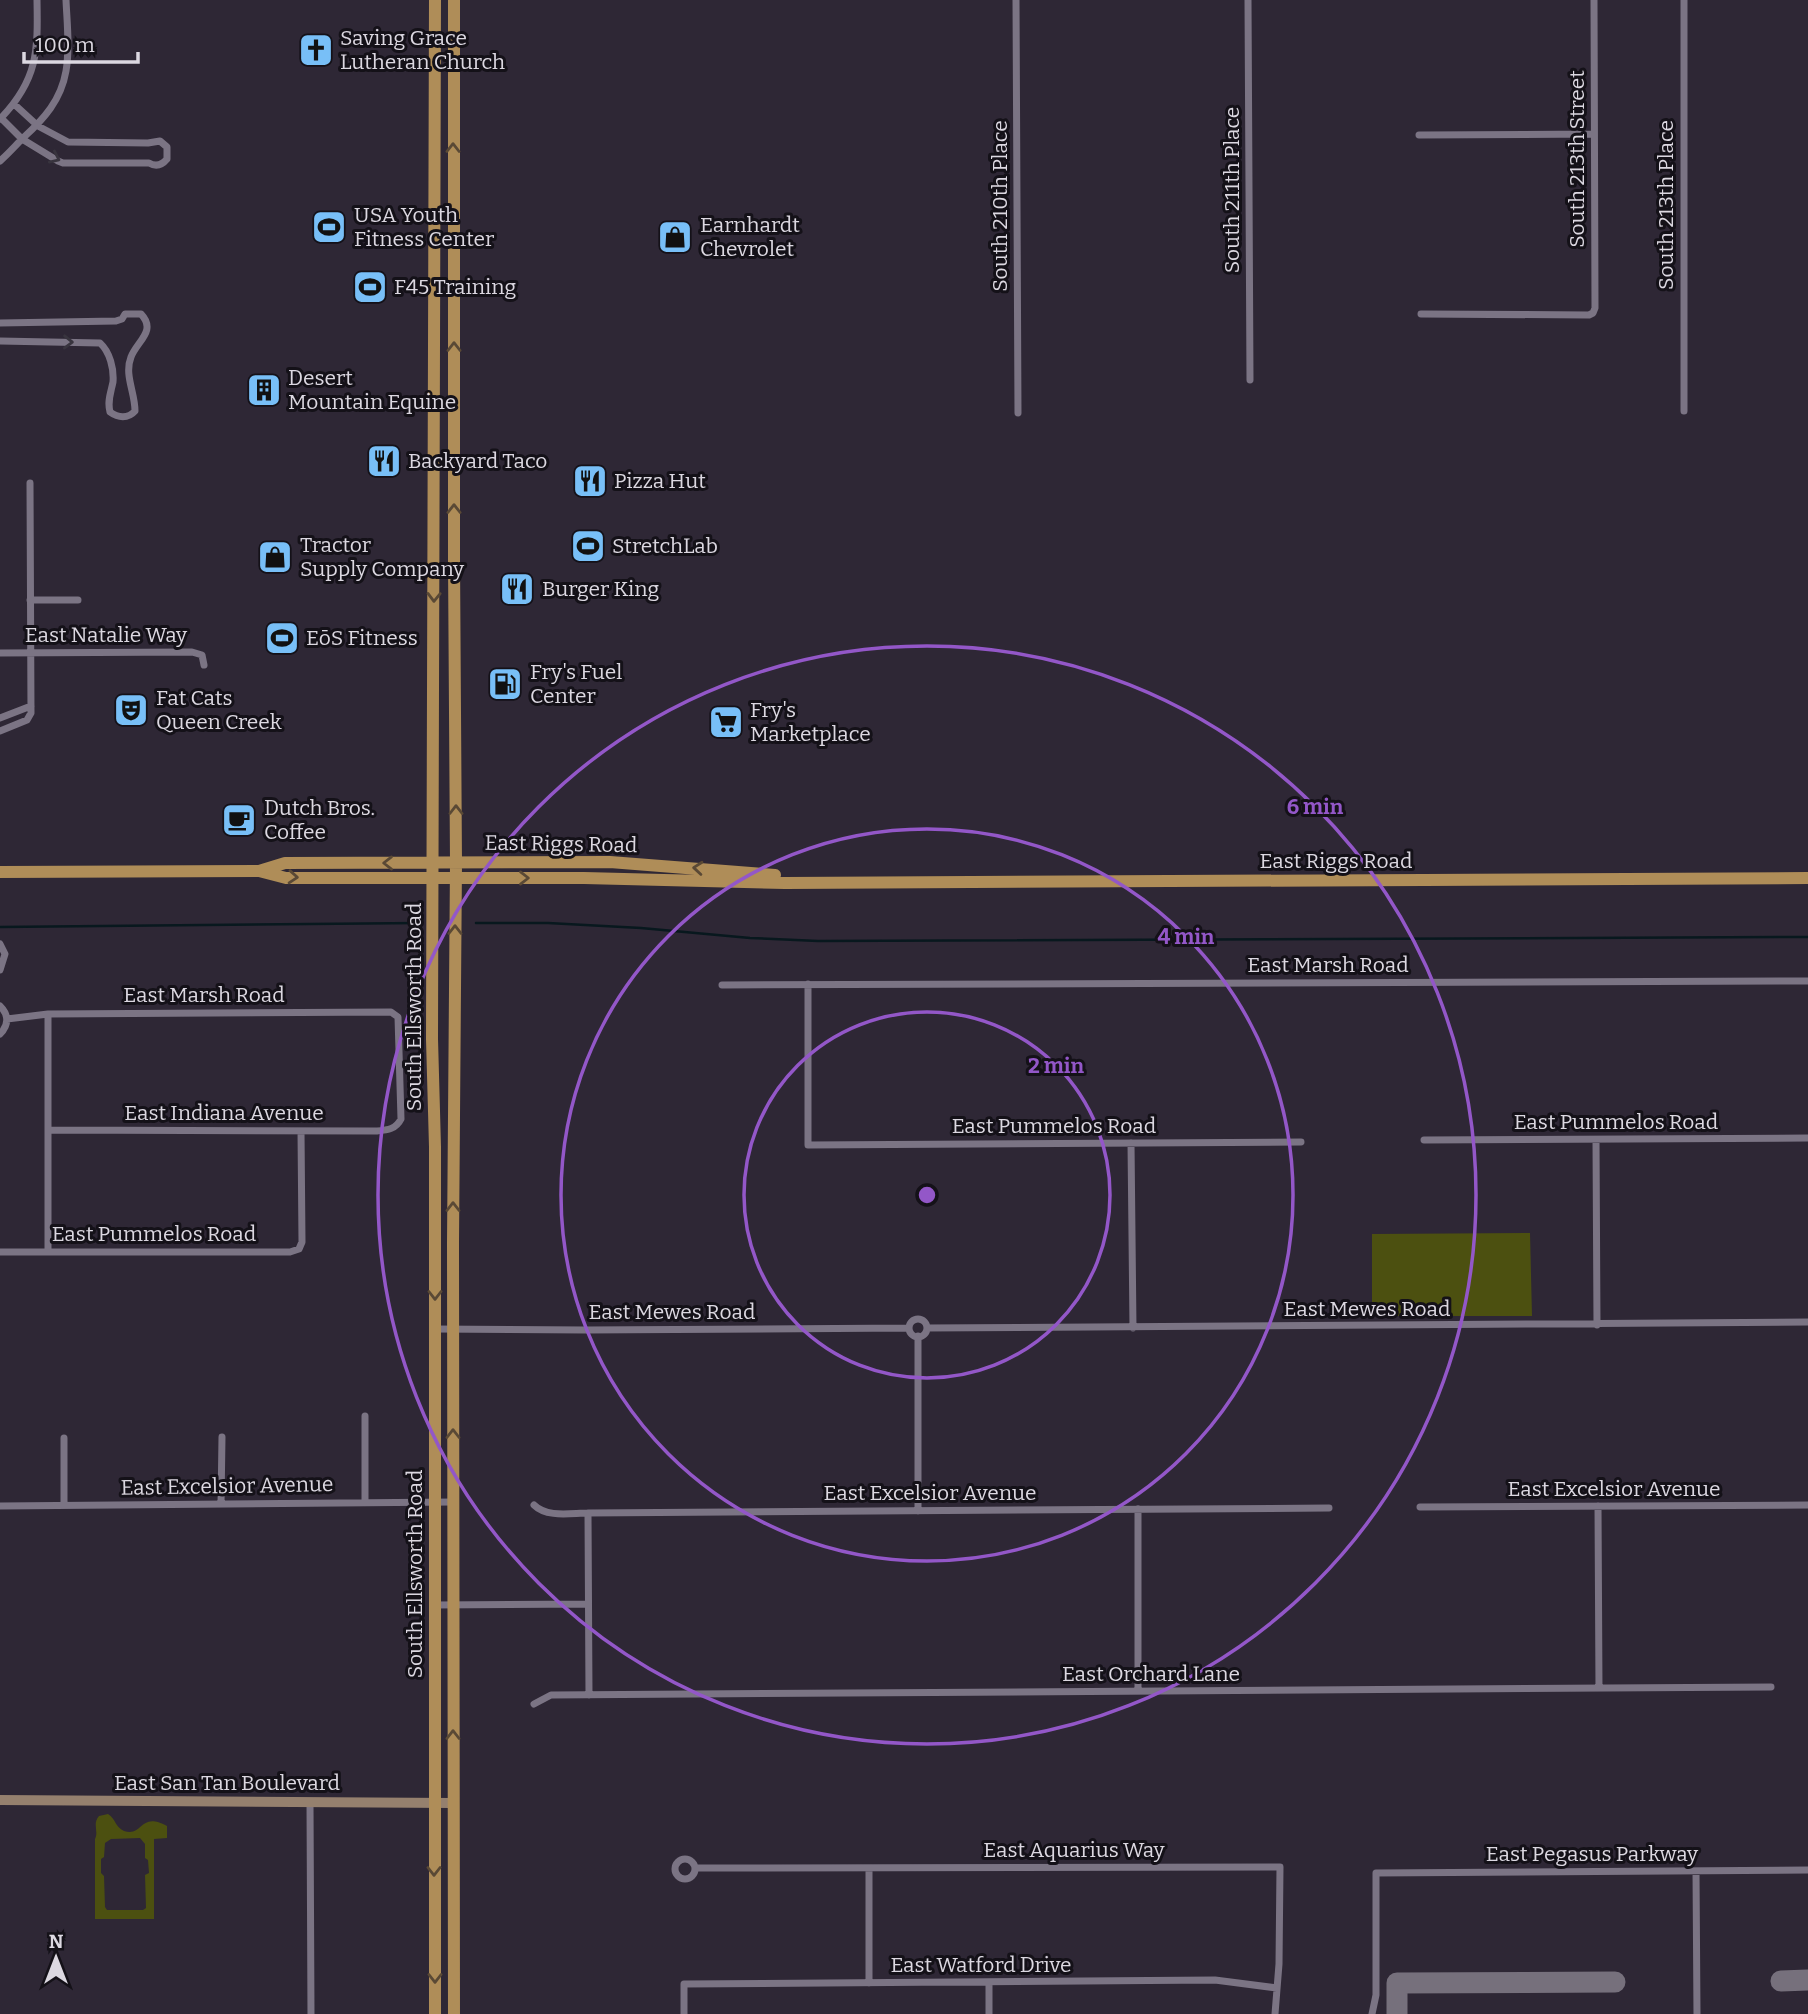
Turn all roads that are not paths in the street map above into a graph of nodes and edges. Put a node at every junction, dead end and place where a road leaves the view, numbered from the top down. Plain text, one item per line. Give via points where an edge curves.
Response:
1 (37, 0) edge
2 (66, 0) edge
3 (435, 0) edge
4 (454, 0) edge
5 (1016, 0) edge
6 (1248, 0) edge
7 (1594, 0) edge
8 (1684, 0) edge
9 (14, 104) junction
10 (0, 118) edge
11 (38, 126) junction
12 (1594, 134) junction
13 (1419, 135) dead end
14 (22, 139) junction
15 (0, 161) edge
16 (453, 216) junction
17 (435, 218) junction
18 (1421, 314) dead end
19 (0, 323) edge
20 (0, 341) edge
21 (1250, 380) dead end
22 (1684, 411) dead end
23 (1018, 413) dead end
24 (435, 415) junction
25 (454, 415) junction
26 (30, 483) dead end
27 (30, 600) junction
28 (78, 600) dead end
29 (0, 653) edge
30 (30, 653) junction
31 (204, 665) dead end
32 (31, 706) junction
33 (2, 717) edge
34 (9, 727) junction
35 (0, 731) edge
36 (433, 863) junction
37 (456, 863) junction
38 (259, 871) junction
39 (0, 872) edge
40 (456, 878) junction
41 (1808, 878) edge
42 (433, 879) junction
43 (864, 882) junction
44 (0, 944) edge
45 (0, 970) edge
46 (1808, 981) edge
47 (808, 984) junction
48 (722, 985) dead end
49 (0, 1006) edge
50 (48, 1014) junction
51 (7, 1019) junction
52 (0, 1034) edge
53 (398, 1125) joint
54 (48, 1130) junction
55 (301, 1131) junction
56 (1808, 1138) edge
57 (1424, 1140) dead end
58 (1596, 1140) junction
59 (1301, 1142) dead end
60 (1131, 1143) junction
61 (0, 1252) edge
62 (48, 1252) junction
63 (1808, 1322) edge
64 (1597, 1325) junction
65 (909, 1328) junction
66 (927, 1328) junction
67 (1133, 1328) junction
68 (435, 1329) junction
69 (453, 1330) junction
70 (918, 1336) junction
71 (365, 1416) dead end
72 (222, 1437) dead end
73 (64, 1438) dead end
74 (434, 1502) junction
75 (453, 1502) junction
76 (365, 1503) junction
77 (221, 1504) junction
78 (64, 1505) junction
79 (534, 1505) dead end
80 (1808, 1505) edge
81 (0, 1506) edge
82 (1598, 1506) junction
83 (1420, 1507) dead end
84 (1329, 1508) dead end
85 (1138, 1509) junction
86 (918, 1511) junction
87 (588, 1513) junction
88 (588, 1604) junction
89 (434, 1605) junction
90 (453, 1605) junction
91 (1771, 1687) dead end
92 (1599, 1688) junction
93 (1138, 1691) junction
94 (589, 1695) junction
95 (534, 1703) dead end
96 (0, 1800) edge
97 (434, 1803) junction
98 (453, 1803) junction
99 (310, 1804) junction
100 (695, 1868) dead end
101 (869, 1868) junction
102 (1808, 1870) edge
103 (1696, 1871) junction
104 (869, 1983) junction
105 (989, 1983) junction
106 (1278, 1988) junction
107 (311, 2014) edge
108 (435, 2014) edge
109 (454, 2014) edge
110 (684, 2014) edge
111 (989, 2014) edge
112 (1275, 2014) edge
113 (1372, 2014) edge
114 (1697, 2014) edge

1 - 9 street via 37,51
2 - 11 street via 66,72 55,103
3 - 17 main road, South Ellsworth Road
16 -> 4 main road, South Ellsworth Road
5 - 23 street, South 210th Place
6 - 21 street, South 211th Place
7 - 12 street, South 213th Street
8 - 22 street, South 213th Place
9 - 10 street
9 - 11 street
10 - 14 street
11 - 14 street
14 -> 11 street via 63,163 157,166 167,159 167,147 160,141 73,143
12 - 13 street
12 - 18 street, South 213th Street via 1593,313
14 - 15 street
16 - 17 main road
25 -> 16 main road, South Ellsworth Road
17 - 24 main road, South Ellsworth Road
20 -> 19 street via 100,343 108,352 113,379 110,412 125,417 135,411 129,367 149,326 141,314 125,314 116,321
24 - 25 main road
24 -> 36 main road, South Ellsworth Road
37 -> 25 main road, South Ellsworth Road
26 - 27 street
27 - 28 street
27 - 30 street
29 - 30 street, East Natalie Way
30 - 31 street, East Natalie Way via 192,652 202,655
30 - 32 street
32 - 33 street
32 - 34 street via 27,720
33 - 34 street
34 - 35 street
36 - 37 main road, East Riggs Road
36 -> 38 main road, East Riggs Road via 285,863
36 - 42 main road, South Ellsworth Road
37 - 40 main road, South Ellsworth Road
43 -> 37 main road, East Riggs Road via 610,862
38 - 39 main road, East Riggs Road
38 -> 42 main road, East Riggs Road via 286,878
40 - 42 main road, East Riggs Road
40 -> 43 main road, East Riggs Road
69 -> 40 main road, South Ellsworth Road
41 - 43 main road, East Riggs Road
42 -> 68 main road, South Ellsworth Road
44 - 45 street via 5,954
46 - 47 street, East Marsh Road
47 - 48 street, East Marsh Road
47 - 60 street, East Pummelos Road via 808,1145
49 - 51 street
50 - 51 street, East Marsh Road
50 - 53 street, East Marsh Road via 391,1012 398,1017
50 - 54 street
51 - 52 street
53 - 55 street, East Indiana Avenue via 377,1131
54 - 55 street, East Indiana Avenue
54 - 62 street
55 - 62 street, East Pummelos Road via 299,1248 290,1252
56 - 58 street, East Pummelos Road
57 - 58 street, East Pummelos Road
58 - 64 street
59 - 60 street, East Pummelos Road
60 - 67 street
61 - 62 street, East Pummelos Road
63 - 64 street, East Mewes Road
64 - 67 street, East Mewes Road
65 - 66 street, East Mewes Road via 912,1320 918,1319
65 - 69 street, East Mewes Road
65 - 70 street
66 - 67 street, East Mewes Road
66 - 70 street
68 - 69 street, East Mewes Road
68 - 74 main road, South Ellsworth Road
75 -> 69 main road, South Ellsworth Road
70 - 86 street
71 - 76 street
72 - 77 street
73 - 78 street
74 - 75 street, East Excelsior Avenue
74 - 76 street, East Excelsior Avenue
74 - 89 main road, South Ellsworth Road
75 - 90 main road, South Ellsworth Road
76 - 77 street, East Excelsior Avenue
77 - 78 street, East Excelsior Avenue
78 - 81 street, East Excelsior Avenue
79 - 87 street, East Excelsior Avenue via 550,1513
80 - 82 street, East Excelsior Avenue
82 - 83 street, East Excelsior Avenue
82 - 92 street
84 - 85 street, East Excelsior Avenue
85 - 86 street, East Excelsior Avenue
85 - 93 street
86 - 87 street, East Excelsior Avenue
87 - 88 street
88 - 90 street
88 - 94 street
89 - 90 street
89 - 97 main road, South Ellsworth Road
98 -> 90 main road, South Ellsworth Road
91 - 92 street, East Orchard Lane
92 - 93 street, East Orchard Lane
93 - 94 street, East Orchard Lane
94 - 95 street, East Orchard Lane via 551,1695
96 - 99 street, East San Tan Boulevard
97 - 98 street, East San Tan Boulevard
97 - 99 street, East San Tan Boulevard
97 -> 108 main road, South Ellsworth Road
98 - 109 main road, South Ellsworth Road
99 - 107 street
100 - 101 street, East Aquarius Way
101 - 104 street
101 - 106 street, East Aquarius Way via 1280,1867
102 - 103 street, East Pegasus Parkway
103 - 113 street, East Pegasus Parkway via 1376,1873
103 - 114 street
104 - 105 street, East Watford Drive
104 - 110 street, East Watford Drive via 684,1984
105 - 106 street, East Watford Drive via 1215,1980
105 - 111 street
106 - 112 street

